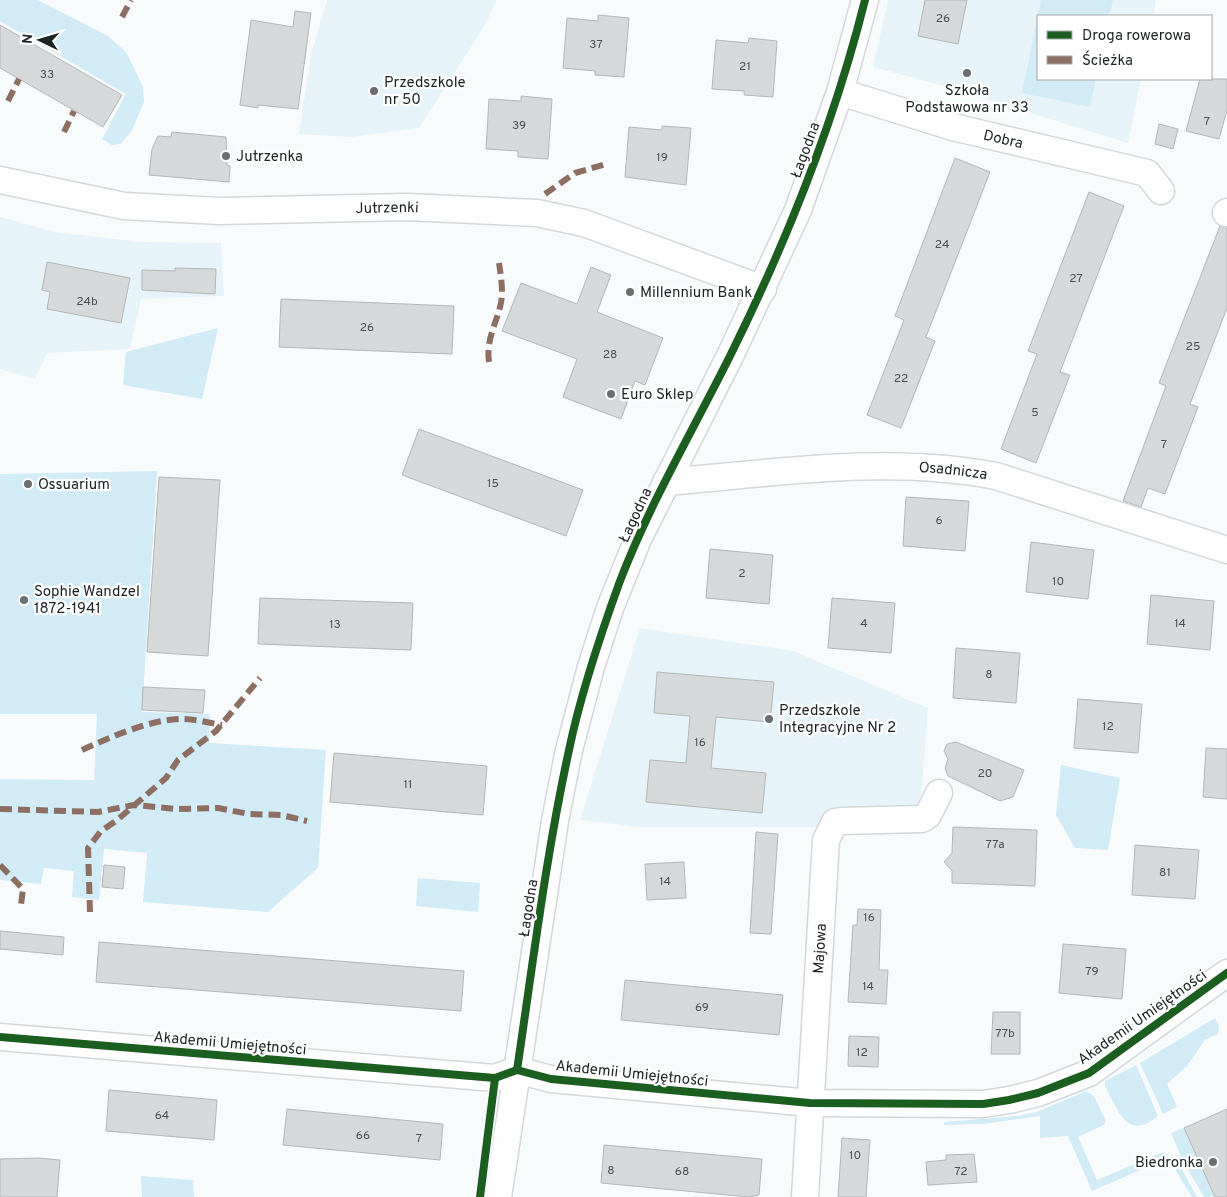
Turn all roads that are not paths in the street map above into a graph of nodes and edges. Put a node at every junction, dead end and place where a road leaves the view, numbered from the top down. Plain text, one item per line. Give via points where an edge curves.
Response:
1 (865, 0) edge
2 (840, 92) junction
3 (0, 180) edge
4 (1161, 192) dead end
5 (763, 289) junction
6 (666, 482) junction
7 (1227, 550) edge
8 (939, 793) dead end
9 (1227, 973) edge
10 (0, 1037) edge
11 (516, 1070) junction
12 (810, 1104) junction
13 (498, 1197) edge
14 (806, 1197) edge

1 - 2 street, Łagodna
2 - 4 street, Dobra via 953,127 1147,173
2 - 5 street, Łagodna via 798,210
3 - 5 street, Jutrzenki via 143,207 219,210 407,207 536,213 584,223
5 - 6 street, Łagodna
6 - 7 street, Osadnicza via 834,468 959,468 996,476
6 - 11 street, Łagodna via 622,578 579,708 555,821
8 - 12 street, Majowa via 928,815 922,819 841,821 835,822 829,830
9 - 12 street, Akademii Umiejętności via 1089,1073 1038,1093 983,1104
10 - 11 street, Akademii Umiejętności via 495,1078
11 - 12 street, Akademii Umiejętności via 551,1079
11 - 13 street, Łagodna
12 - 14 street, Majowa

